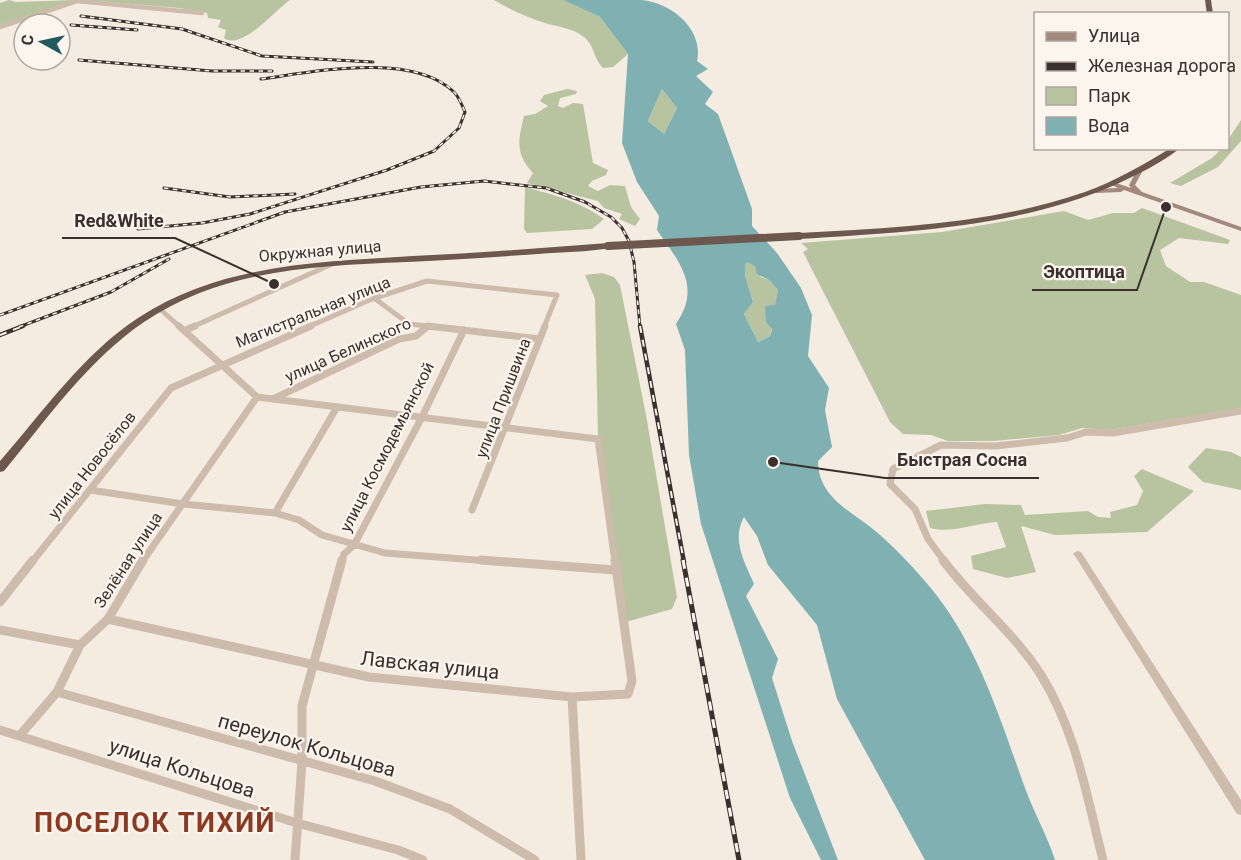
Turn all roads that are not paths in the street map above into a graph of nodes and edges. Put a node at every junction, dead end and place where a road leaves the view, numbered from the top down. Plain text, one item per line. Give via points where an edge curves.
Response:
1 (202, 13) dead end
2 (0, 27) edge
3 (1174, 150) edge
4 (1140, 170) junction
5 (1113, 184) junction
6 (1096, 191) junction
7 (1143, 195) junction
8 (1241, 229) edge
9 (332, 264) junction
10 (557, 295) joint
11 (374, 298) junction
12 (160, 309) junction
13 (428, 326) junction
14 (186, 330) junction
15 (464, 330) junction
16 (540, 339) junction
17 (221, 364) junction
18 (257, 398) junction
19 (273, 399) junction
20 (337, 407) junction
21 (1241, 411) edge
22 (422, 417) junction
23 (507, 428) junction
24 (0, 468) edge
25 (90, 490) junction
26 (183, 504) junction
27 (472, 510) dead end
28 (275, 513) junction
29 (354, 545) junction
30 (1078, 554) dead end
31 (615, 570) junction
32 (0, 603) edge
33 (108, 619) junction
34 (0, 630) edge
35 (80, 645) junction
36 (312, 665) junction
37 (57, 692) junction
38 (572, 697) junction
39 (0, 730) edge
40 (21, 734) junction
41 (302, 762) junction
42 (1241, 810) edge
43 (297, 823) junction
44 (295, 860) edge
45 (423, 860) edge
46 (535, 860) edge
47 (582, 860) edge
48 (1103, 860) edge

1 - 2 street via 77,1
3 - 4 highway, Окружная улица
4 - 5 highway, Окружная улица
4 - 7 main road via 1132,184
5 - 6 highway, Окружная улица
5 - 7 main road
6 - 7 main road
6 - 9 highway, Окружная улица, bridge via 1026,213 944,227
7 - 8 main road
9 - 12 highway, Окружная улица via 241,275 197,290
9 - 14 street
10 - 11 street, Магистральная улица via 427,281
10 - 16 street, улица Пришвина
11 - 13 street via 409,324
11 - 17 street, Магистральная улица
12 - 14 street
12 - 24 highway, Окружная улица via 112,343
13 - 15 street, улица Белинского
13 - 19 street, улица Белинского via 416,336 399,339
14 - 17 street
15 - 16 street, улица Белинского
15 - 22 street, улица Космодемьянской
16 - 23 street, улица Пришвина
17 - 18 street
17 - 25 street, улица Новосёлов via 171,387
18 - 19 street
18 - 26 street, Зелёная улица
19 - 20 street
20 - 22 street
20 - 28 street
21 - 48 street via 1113,433 1086,432 1067,438 995,446 941,445 893,470 890,484 915,509 928,539 961,584 1011,635 1041,675 1072,738
22 - 23 street
22 - 29 street, улица Космодемьянской
23 - 27 street, улица Пришвина
23 - 31 street via 598,439
25 - 26 street
25 - 32 street, улица Новосёлов
26 - 28 street
26 - 33 street, Зелёная улица via 135,572
28 - 29 street
29 - 31 street via 385,553
29 - 36 street, улица Космодемьянской via 344,554
30 - 42 street
31 - 38 street, Лавская улица via 632,681 628,694
33 - 35 street, Зелёная улица
33 - 36 street, Лавская улица
34 - 35 street
35 - 37 street, Зелёная улица
36 - 38 street, Лавская улица via 369,677
36 - 41 street, улица Космодемьянской via 302,706
37 - 40 street, Зелёная улица
37 - 41 street, переулок Кольцова
38 - 47 street
39 - 40 street, улица Кольцова
40 - 43 street, улица Кольцова
41 - 43 street, улица Космодемьянской
41 - 46 street, переулок Кольцова via 375,781 450,809
43 - 44 street, улица Космодемьянской
43 - 45 street, улица Кольцова

